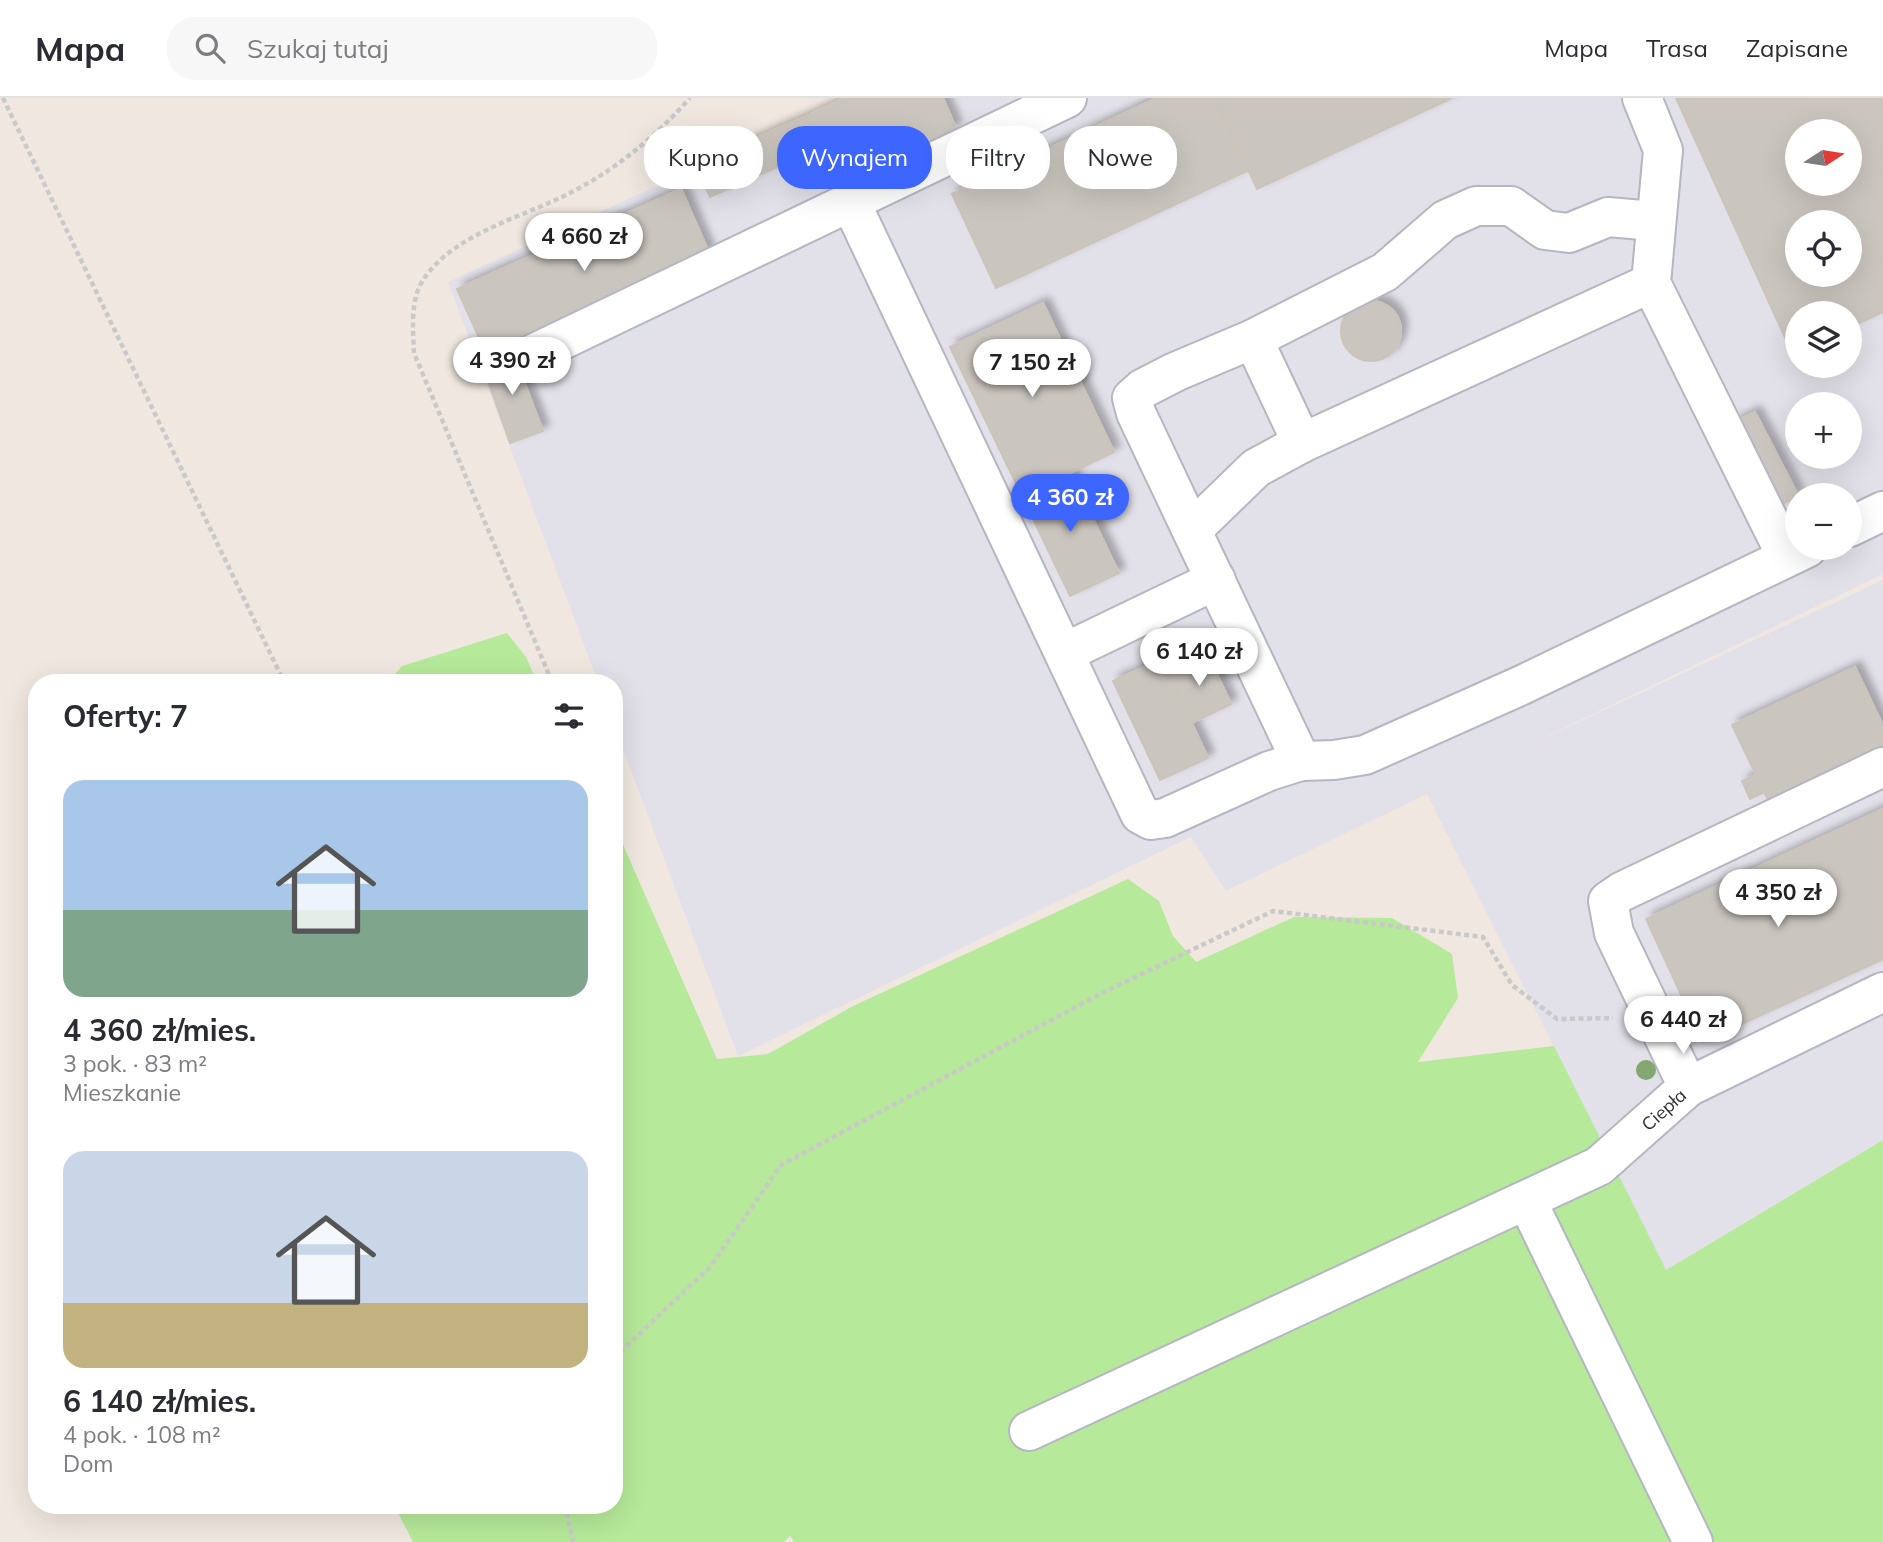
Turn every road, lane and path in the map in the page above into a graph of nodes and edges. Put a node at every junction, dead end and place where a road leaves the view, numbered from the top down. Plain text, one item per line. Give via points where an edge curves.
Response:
1 (3, 98) edge
2 (1067, 98) edge
3 (1642, 98) edge
4 (851, 203) junction
5 (1654, 221) junction
6 (1651, 284) junction
7 (1253, 339) junction
8 (533, 354) dead end
9 (1302, 443) junction
10 (1883, 511) edge
11 (1862, 521) edge
12 (1192, 530) junction
13 (1785, 531) edge
14 (1785, 559) edge
15 (1216, 580) junction
16 (1066, 652) junction
17 (280, 674) edge
18 (1301, 761) junction
19 (1883, 767) edge
20 (1883, 992) edge
21 (1651, 1010) junction
22 (1688, 1087) junction
23 (1527, 1201) junction
24 (623, 1349) edge
25 (1029, 1431) dead end
26 (567, 1514) edge
27 (573, 1542) edge
28 (1693, 1542) edge

1 - 17 path
2 - 4 street
3 - 5 street via 1663,150
4 - 8 street
4 - 16 street
5 - 6 street
5 - 7 street via 1608,217 1569,233 1545,230 1511,206 1476,206 1445,220 1385,272
6 - 9 street
6 - 13 street
7 - 9 street
7 - 12 street via 1175,372 1132,398
9 - 12 street via 1256,468
10 - 11 street
12 - 15 street
14 - 18 street via 1365,755
15 - 16 street
15 - 18 street
16 - 18 street via 1140,814 1151,820
19 - 21 street via 1608,901 1614,933
20 - 22 street, Ciepła
21 - 22 street
21 - 24 path via 1625,1018 1557,1019 1512,985 1483,937 1273,911 1102,993 781,1165 711,1266
22 - 23 street, Ciepła via 1599,1166
23 - 25 street, Ciepła
23 - 28 street
26 - 27 path

